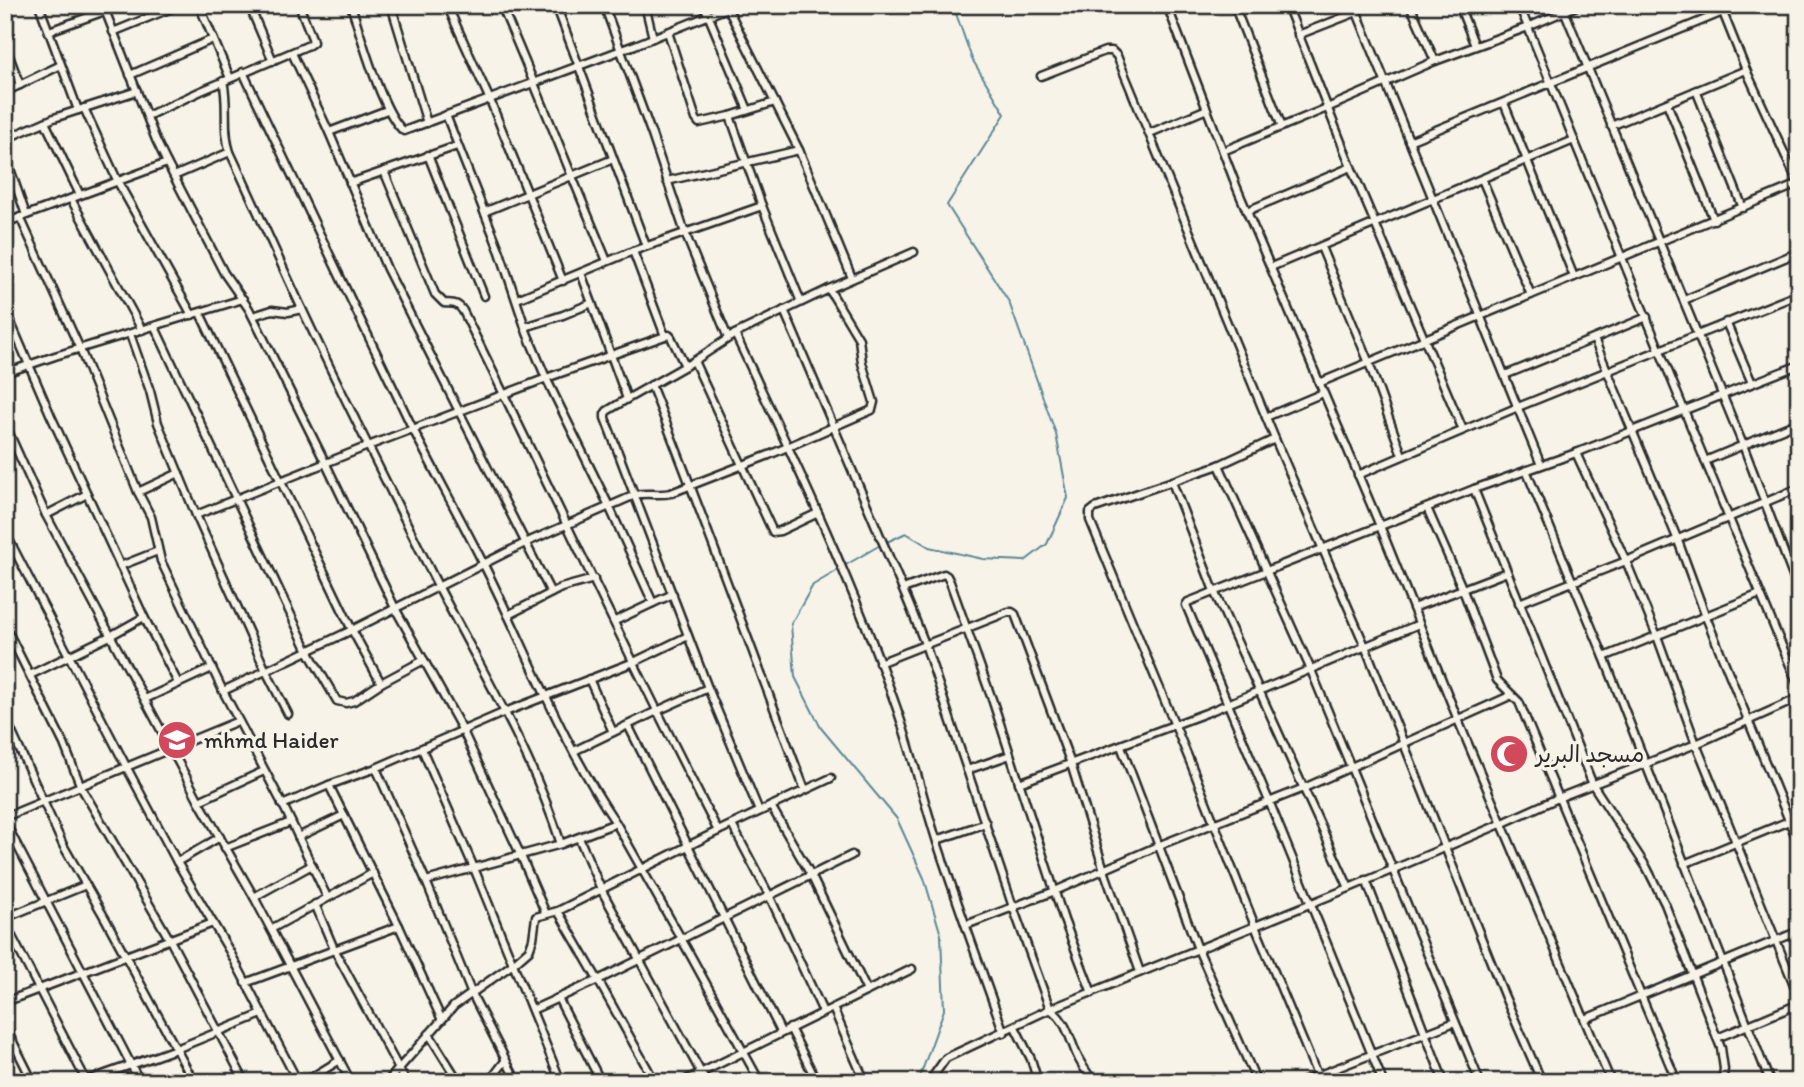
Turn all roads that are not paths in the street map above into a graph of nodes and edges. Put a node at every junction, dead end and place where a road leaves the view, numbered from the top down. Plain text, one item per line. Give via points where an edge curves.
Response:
1 (39, 5) edge
2 (179, 5) edge
3 (199, 5) edge
4 (249, 5) edge
5 (299, 5) edge
6 (351, 5) edge
7 (391, 5) edge
8 (447, 5) edge
9 (501, 5) edge
10 (556, 5) edge
11 (604, 5) edge
12 (645, 5) edge
13 (704, 5) edge
14 (735, 5) edge
15 (1167, 5) edge
16 (1234, 5) edge
17 (1287, 5) edge
18 (1410, 5) edge
19 (1459, 5) edge
20 (1520, 5) edge
21 (1579, 5) edge
22 (727, 7) edge
23 (104, 8) edge
24 (1563, 8) edge
25 (1722, 8) edge
26 (1355, 9) edge
27 (709, 16) junction
28 (1528, 27) junction
29 (49, 31) junction
30 (113, 32) junction
31 (668, 32) junction
32 (1298, 35) junction
33 (653, 38) junction
34 (214, 39) junction
35 (5, 45) edge
36 (1475, 46) junction
37 (620, 50) junction
38 (292, 53) junction
39 (273, 61) junction
40 (1435, 61) junction
41 (61, 65) junction
42 (578, 66) junction
43 (1587, 67) junction
44 (1746, 70) junction
45 (243, 72) junction
46 (130, 75) junction
47 (1041, 76) dead end
48 (227, 80) junction
49 (535, 83) junction
50 (1386, 83) junction
51 (1550, 83) junction
52 (20, 85) junction
53 (1696, 90) junction
54 (136, 91) junction
55 (5, 92) edge
56 (490, 100) junction
57 (775, 102) junction
58 (1504, 103) junction
59 (1667, 103) junction
60 (1327, 108) junction
61 (81, 109) junction
62 (1207, 109) junction
63 (387, 110) junction
64 (748, 110) junction
65 (446, 115) junction
66 (146, 116) junction
67 (730, 116) junction
68 (45, 122) junction
69 (426, 123) junction
70 (1611, 126) junction
71 (1282, 127) junction
72 (329, 132) junction
73 (1150, 133) junction
74 (5, 138) edge
75 (1574, 140) junction
76 (1409, 141) junction
77 (457, 146) junction
78 (799, 150) junction
79 (1223, 150) junction
80 (230, 152) junction
81 (5, 154) edge
82 (428, 155) junction
83 (612, 159) junction
84 (1526, 160) junction
85 (747, 162) junction
86 (167, 163) junction
87 (1351, 167) junction
88 (384, 171) junction
89 (174, 176) junction
90 (571, 176) junction
91 (1482, 179) junction
92 (118, 181) junction
93 (667, 181) junction
94 (350, 183) junction
95 (1799, 185) edge
96 (529, 194) junction
97 (80, 195) junction
98 (71, 199) junction
99 (1433, 200) junction
100 (762, 205) junction
101 (1743, 208) junction
102 (1247, 211) junction
103 (484, 212) junction
104 (23, 216) junction
105 (1714, 220) junction
106 (5, 223) edge
107 (1375, 224) junction
108 (685, 233) junction
109 (1659, 242) junction
110 (646, 246) junction
111 (1321, 247) junction
112 (632, 251) junction
113 (914, 252) dead end
114 (1799, 252) edge
115 (1622, 258) junction
116 (607, 261) junction
117 (1271, 267) junction
118 (581, 273) junction
119 (1574, 277) junction
120 (852, 278) junction
121 (563, 281) junction
122 (829, 289) junction
123 (1799, 294) edge
124 (1531, 295) junction
125 (484, 296) dead end
126 (243, 299) junction
127 (517, 299) junction
128 (1684, 300) junction
129 (801, 302) junction
130 (592, 303) junction
131 (5, 309) edge
132 (302, 309) junction
133 (784, 310) junction
134 (200, 313) junction
135 (192, 315) junction
136 (253, 316) junction
137 (1481, 317) junction
138 (1647, 317) junction
139 (1727, 323) junction
140 (155, 327) junction
141 (525, 327) junction
142 (142, 330) junction
143 (130, 334) junction
144 (735, 334) junction
145 (1697, 335) junction
146 (666, 336) junction
147 (728, 338) junction
148 (1426, 339) junction
149 (1594, 339) junction
150 (80, 349) junction
151 (1660, 350) junction
152 (610, 356) junction
153 (694, 361) junction
154 (1369, 363) junction
155 (30, 365) junction
156 (1799, 365) edge
157 (685, 366) junction
158 (1608, 371) junction
159 (5, 373) edge
160 (1505, 375) junction
161 (546, 378) junction
162 (1319, 383) junction
163 (1752, 383) junction
164 (651, 385) junction
165 (1324, 393) junction
166 (504, 394) junction
167 (1722, 395) junction
168 (627, 398) junction
169 (1518, 407) junction
170 (1684, 410) junction
171 (458, 411) junction
172 (1266, 416) junction
173 (1799, 422) edge
174 (5, 424) edge
175 (834, 427) junction
176 (413, 429) junction
177 (1464, 429) junction
178 (1633, 430) junction
179 (1275, 439) junction
180 (1743, 445) junction
181 (368, 446) junction
182 (788, 447) junction
183 (1576, 453) junction
184 (1402, 455) junction
185 (1705, 461) junction
186 (325, 462) junction
187 (1541, 464) junction
188 (742, 465) junction
189 (1219, 465) junction
190 (1526, 470) junction
191 (179, 472) junction
192 (1358, 475) junction
193 (280, 481) junction
194 (1172, 482) junction
195 (691, 485) junction
196 (1799, 488) edge
197 (1474, 489) junction
198 (138, 492) junction
199 (87, 494) junction
200 (635, 495) junction
201 (236, 499) junction
202 (1763, 502) junction
203 (609, 506) junction
204 (1427, 508) junction
205 (818, 513) junction
206 (46, 515) junction
207 (196, 515) junction
208 (1728, 517) junction
209 (567, 525) junction
210 (1380, 526) junction
211 (5, 531) edge
212 (1677, 538) junction
213 (525, 543) junction
214 (1324, 548) junction
215 (158, 551) junction
216 (1626, 561) junction
217 (483, 564) junction
218 (120, 566) junction
219 (1266, 571) junction
220 (1507, 572) junction
221 (594, 579) junction
222 (1573, 581) junction
223 (438, 586) junction
224 (903, 589) junction
225 (1463, 590) junction
226 (1214, 591) junction
227 (1799, 592) edge
228 (551, 593) junction
229 (673, 594) junction
230 (1760, 594) junction
231 (653, 603) junction
232 (1519, 603) junction
233 (1413, 607) junction
234 (395, 608) junction
235 (508, 615) junction
236 (144, 617) junction
237 (1706, 617) junction
238 (615, 621) junction
239 (1419, 624) junction
240 (5, 626) edge
241 (965, 628) junction
242 (352, 631) junction
243 (110, 636) junction
244 (688, 636) junction
245 (1657, 636) junction
246 (925, 645) junction
247 (1365, 646) junction
248 (308, 651) junction
249 (69, 655) junction
250 (1604, 657) junction
251 (424, 660) junction
252 (634, 662) junction
253 (880, 663) junction
254 (212, 668) junction
255 (1311, 670) junction
256 (266, 671) junction
257 (30, 675) junction
258 (589, 679) junction
259 (178, 683) junction
260 (381, 683) junction
261 (1799, 687) edge
262 (708, 688) junction
263 (223, 691) junction
264 (1259, 691) junction
265 (1513, 695) junction
266 (545, 696) junction
267 (1799, 698) edge
268 (145, 699) junction
269 (1228, 704) junction
270 (657, 710) junction
271 (505, 712) junction
272 (288, 714) dead end
273 (5, 717) edge
274 (1458, 720) junction
275 (1748, 720) junction
276 (238, 721) junction
277 (628, 725) junction
278 (1175, 725) junction
279 (463, 731) junction
280 (613, 732) junction
281 (1403, 744) junction
282 (1696, 744) junction
283 (1121, 746) junction
284 (172, 748) junction
285 (422, 749) junction
286 (574, 751) junction
287 (1010, 755) junction
288 (1071, 764) junction
289 (1645, 764) junction
290 (127, 768) junction
291 (376, 768) junction
292 (1350, 768) junction
293 (968, 770) junction
294 (264, 771) junction
295 (831, 778) dead end
296 (1019, 783) junction
297 (329, 785) junction
298 (1593, 785) junction
299 (81, 787) junction
300 (1304, 788) junction
301 (805, 790) junction
302 (1558, 797) junction
303 (199, 801) junction
304 (1269, 801) junction
305 (43, 802) junction
306 (282, 805) junction
307 (771, 806) junction
308 (759, 811) junction
309 (344, 815) junction
310 (1799, 817) edge
311 (5, 820) edge
312 (1789, 821) junction
313 (290, 822) junction
314 (615, 823) junction
315 (985, 823) junction
316 (1213, 823) junction
317 (1503, 823) junction
318 (732, 825) junction
319 (719, 831) junction
320 (220, 837) junction
321 (298, 837) junction
322 (579, 838) junction
323 (937, 841) junction
324 (1736, 843) junction
325 (561, 844) junction
326 (1160, 845) junction
327 (1799, 845) edge
328 (688, 846) junction
329 (1446, 847) junction
330 (225, 848) junction
331 (852, 855) dead end
332 (521, 856) junction
333 (177, 862) junction
334 (1684, 864) junction
335 (312, 865) junction
336 (474, 869) junction
337 (642, 869) junction
338 (1393, 869) junction
339 (1104, 870) junction
340 (373, 873) junction
341 (811, 875) junction
342 (1366, 880) junction
343 (426, 881) junction
344 (86, 886) junction
345 (1349, 888) junction
346 (601, 889) junction
347 (1055, 891) junction
348 (769, 895) junction
349 (254, 897) junction
350 (327, 897) junction
351 (46, 901) junction
352 (1309, 903) junction
353 (315, 904) junction
354 (1013, 907) junction
355 (558, 911) junction
356 (546, 914) junction
357 (725, 917) junction
358 (5, 920) edge
359 (213, 922) junction
360 (966, 925) junction
361 (399, 926) junction
362 (1255, 926) junction
363 (271, 929) junction
364 (1799, 931) edge
365 (681, 938) junction
366 (170, 940) junction
367 (1775, 940) junction
368 (1198, 948) junction
369 (334, 949) junction
370 (126, 957) junction
371 (638, 959) junction
372 (1723, 961) junction
373 (513, 964) junction
374 (289, 965) junction
375 (912, 969) dead end
376 (1139, 972) junction
377 (83, 974) junction
378 (1692, 975) junction
379 (598, 979) junction
380 (245, 983) junction
381 (40, 990) junction
382 (867, 991) junction
383 (471, 992) junction
384 (1091, 993) junction
385 (1642, 996) junction
386 (1799, 997) edge
387 (558, 998) junction
388 (5, 1002) edge
389 (1799, 1004) edge
390 (833, 1008) junction
391 (1050, 1009) junction
392 (532, 1010) junction
393 (823, 1012) junction
394 (262, 1014) junction
395 (442, 1018) junction
396 (1585, 1019) junction
397 (1455, 1022) junction
398 (1748, 1024) junction
399 (5, 1026) edge
400 (1015, 1027) junction
401 (790, 1028) junction
402 (219, 1032) junction
403 (781, 1032) junction
404 (1004, 1032) junction
405 (1425, 1033) junction
406 (429, 1034) junction
407 (1717, 1038) junction
408 (176, 1049) junction
409 (744, 1051) junction
410 (1371, 1054) junction
411 (340, 1060) junction
412 (505, 1061) junction
413 (131, 1065) junction
414 (399, 1069) junction
415 (701, 1073) junction
416 (1318, 1079) edge
417 (85, 1081) edge
418 (33, 1082) edge
419 (140, 1082) edge
420 (194, 1082) edge
421 (246, 1082) edge
422 (301, 1082) edge
423 (351, 1082) edge
424 (387, 1082) edge
425 (406, 1082) edge
426 (459, 1082) edge
427 (489, 1082) edge
428 (517, 1082) edge
429 (561, 1082) edge
430 (601, 1082) edge
431 (655, 1082) edge
432 (682, 1082) edge
433 (706, 1082) edge
434 (760, 1082) edge
435 (817, 1082) edge
436 (865, 1082) edge
437 (929, 1082) edge
438 (1038, 1082) edge
439 (1094, 1082) edge
440 (1257, 1082) edge
441 (1301, 1082) edge
442 (1383, 1082) edge
443 (1444, 1082) edge
444 (1480, 1082) edge
445 (1542, 1082) edge
446 (1611, 1082) edge
447 (1676, 1082) edge
448 (1722, 1082) edge
449 (1770, 1082) edge

1 - 29 street
2 - 30 street
3 - 34 street
4 - 39 street
5 - 38 street via 313,42
6 - 63 street
7 - 69 street
8 - 56 street
9 - 49 street
10 - 42 street
11 - 37 street
12 - 33 street
13 - 27 street
14 - 22 street
15 - 62 street
16 - 71 street
17 - 32 street
18 - 40 street
19 - 36 street
20 - 28 street
21 - 24 street
22 - 27 street
22 - 57 street
23 - 29 street
23 - 30 street
24 - 28 street
24 - 43 street
25 - 43 street
25 - 44 street
26 - 32 street
26 - 50 street
27 - 31 street
27 - 64 street
28 - 36 street
28 - 51 street
29 - 41 street
30 - 46 street
31 - 33 street
31 - 67 street via 697,121
32 - 60 street
33 - 37 street
34 - 46 street
34 - 48 street
35 - 52 street
36 - 40 street
37 - 42 street
37 - 93 street
38 - 39 street
38 - 72 street
39 - 45 street
40 - 50 street
41 - 52 street
41 - 61 street
42 - 49 street
42 - 83 street
43 - 51 street
43 - 70 street
44 - 53 street
44 - 95 street
45 - 48 street
45 - 176 street
46 - 54 street
47 - 73 street via 1105,51 1115,52
48 - 66 street
48 - 80 street
49 - 56 street
49 - 90 street
50 - 60 street
50 - 76 street
51 - 58 street
51 - 75 street
52 - 55 street
53 - 59 street
53 - 101 street
54 - 61 street
54 - 66 street
56 - 65 street
56 - 96 street
57 - 64 street
57 - 78 street
58 - 76 street
58 - 84 street
59 - 70 street
59 - 105 street
60 - 71 street
60 - 87 street
61 - 68 street
61 - 92 street
62 - 73 street
62 - 79 street
63 - 69 street via 404,131
63 - 72 street
64 - 67 street
65 - 69 street
65 - 77 street
66 - 86 street
67 - 85 street
68 - 74 street
68 - 97 street
70 - 109 street
71 - 79 street
72 - 94 street
73 - 172 street
75 - 84 street
75 - 115 street
76 - 99 street
77 - 82 street
77 - 103 street
78 - 85 street
78 - 120 street
79 - 102 street
80 - 89 street
80 - 132 street
81 - 104 street
82 - 88 street
82 - 125 street
83 - 90 street
83 - 110 street
84 - 91 street
84 - 119 street
85 - 93 street
85 - 100 street
86 - 89 street
86 - 92 street
87 - 102 street
87 - 107 street
88 - 94 street
88 - 166 street via 435,294 444,303 459,305
89 - 126 street via 224,273
90 - 96 street
90 - 116 street
91 - 99 street
91 - 124 street
92 - 97 street
92 - 135 street
93 - 108 street
94 - 171 street
95 - 101 street
96 - 103 street
96 - 121 street
97 - 98 street
98 - 104 street
98 - 142 street
99 - 107 street
99 - 137 street
100 - 108 street
100 - 129 street
101 - 105 street
102 - 117 street
103 - 127 street
104 - 106 street
104 - 150 street
105 - 109 street
107 - 111 street
107 - 148 street
108 - 110 street
108 - 147 street
109 - 115 street
109 - 128 street
110 - 112 street
111 - 117 street
111 - 154 street
112 - 116 street
112 - 146 street
113 - 120 street
114 - 128 street
115 - 119 street
115 - 138 street
116 - 118 street
117 - 162 street
118 - 121 street
118 - 130 street
119 - 124 street
120 - 122 street
121 - 127 street
122 - 129 street
122 - 175 street via 859,339 874,402 872,410
123 - 139 street
124 - 137 street
126 - 134 street
126 - 136 street
127 - 141 street
128 - 145 street
129 - 133 street
130 - 141 street
130 - 152 street
131 - 155 street
132 - 136 street
132 - 181 street
133 - 144 street
133 - 175 street
134 - 135 street
134 - 193 street
135 - 140 street
136 - 186 street
137 - 148 street
137 - 160 street
138 - 149 street
138 - 151 street
139 - 145 street
139 - 163 street
140 - 142 street
140 - 201 street
141 - 161 street
142 - 143 street
143 - 150 street
143 - 191 street
144 - 147 street
144 - 182 street
145 - 151 street
145 - 167 street
146 - 152 street
146 - 157 street via 671,337
147 - 153 street
148 - 154 street
148 - 177 street
149 - 158 street
149 - 160 street
150 - 155 street
150 - 198 street
151 - 158 street
151 - 170 street
152 - 161 street
152 - 168 street
153 - 157 street
153 - 188 street
154 - 162 street
154 - 184 street
155 - 159 street
155 - 199 street
156 - 163 street
157 - 164 street
158 - 169 street
158 - 178 street
160 - 169 street
161 - 166 street
161 - 203 street
162 - 165 street
163 - 167 street
164 - 168 street
164 - 195 street
165 - 172 street
165 - 192 street
166 - 171 street
166 - 209 street
167 - 170 street
167 - 180 street
168 - 200 street via 607,411 605,418
169 - 177 street
169 - 187 street
170 - 178 street
170 - 185 street
171 - 176 street
171 - 213 street
172 - 179 street
173 - 180 street
174 - 206 street
175 - 182 street
175 - 224 street
176 - 181 street
176 - 217 street
177 - 184 street
178 - 183 street
178 - 212 street
179 - 189 street
179 - 214 street
180 - 185 street
180 - 202 street
181 - 186 street
181 - 223 street
182 - 188 street
182 - 205 street
183 - 187 street
183 - 216 street
184 - 192 street
185 - 208 street
186 - 193 street
186 - 234 street
187 - 190 street
188 - 195 street
188 - 205 street via 774,532
189 - 194 street
189 - 219 street
190 - 197 street
190 - 222 street
191 - 198 street
191 - 207 street
192 - 210 street
193 - 201 street
193 - 242 street
194 - 226 street
194 - 278 street via 1095,508 1090,520
195 - 200 street via 667,494
195 - 301 street
196 - 202 street
197 - 204 street
197 - 220 street
198 - 215 street via 151,517
199 - 206 street
199 - 218 street
200 - 203 street
200 - 229 street
201 - 207 street
201 - 248 street
202 - 208 street
202 - 227 street
203 - 209 street
203 - 231 street
204 - 210 street
204 - 225 street
205 - 253 street
206 - 243 street
207 - 256 street
208 - 212 street
208 - 230 street
209 - 213 street
209 - 221 street
210 - 214 street
210 - 233 street
211 - 249 street
212 - 216 street
212 - 237 street
213 - 217 street
213 - 228 street
214 - 219 street
214 - 247 street
215 - 218 street
215 - 254 street
216 - 222 street
216 - 245 street
217 - 223 street
217 - 235 street
218 - 236 street
219 - 226 street
219 - 255 street
220 - 225 street
220 - 232 street
221 - 228 street
221 - 238 street
222 - 232 street
222 - 250 street
223 - 234 street
223 - 271 street
224 - 241 street via 944,574
224 - 246 street
225 - 233 street
225 - 265 street via 1497,680
226 - 264 street
226 - 269 street via 1188,601 1186,608
228 - 235 street
229 - 231 street
229 - 244 street
230 - 237 street
230 - 261 street
231 - 238 street
232 - 298 street
233 - 239 street
234 - 242 street
234 - 251 street
235 - 266 street
236 - 243 street
236 - 259 street
237 - 245 street
237 - 275 street
238 - 252 street
239 - 247 street
239 - 274 street
240 - 257 street
241 - 246 street
241 - 287 street
241 - 288 street via 1007,612 1015,614
242 - 248 street
242 - 260 street
243 - 249 street
243 - 268 street
244 - 252 street
244 - 262 street
245 - 250 street
245 - 282 street
246 - 253 street
246 - 293 street
247 - 255 street
247 - 281 street
248 - 256 street
248 - 260 street via 337,701 354,701
249 - 257 street
249 - 290 street
250 - 289 street
251 - 260 street
251 - 279 street
252 - 258 street
252 - 270 street
253 - 323 street
254 - 259 street
254 - 263 street
255 - 264 street
255 - 292 street
256 - 263 street
256 - 272 street
257 - 299 street
258 - 266 street
258 - 280 street
259 - 268 street
262 - 270 street
262 - 308 street
263 - 276 street
264 - 269 street
264 - 300 street
265 - 274 street
265 - 302 street
266 - 271 street
266 - 286 street
267 - 275 street
268 - 284 street
269 - 278 street
269 - 304 street
270 - 277 street
270 - 319 street
271 - 279 street
271 - 325 street via 541,787
273 - 305 street
274 - 281 street
274 - 317 street
275 - 282 street
275 - 312 street
276 - 284 street
276 - 294 street
277 - 280 street
277 - 328 street
278 - 283 street
278 - 316 street
279 - 285 street
279 - 332 street
280 - 286 street
281 - 292 street
281 - 329 street
282 - 289 street
282 - 324 street
283 - 288 street
283 - 326 street
284 - 290 street
284 - 303 street
285 - 291 street
285 - 336 street
286 - 314 street
287 - 293 street
287 - 296 street
288 - 296 street
288 - 339 street
289 - 298 street
289 - 334 street
290 - 299 street
290 - 333 street
291 - 297 street
291 - 343 street
292 - 300 street
292 - 338 street
293 - 315 street
294 - 303 street
294 - 306 street
295 - 301 street
296 - 347 street
297 - 306 street
297 - 309 street
298 - 302 street
298 - 378 street via 1647,868
299 - 305 street
299 - 366 street
300 - 304 street
300 - 345 street
301 - 307 street
302 - 317 street
302 - 385 street
303 - 320 street
304 - 316 street
304 - 352 street
305 - 311 street
305 - 344 street
306 - 313 street
307 - 308 street
307 - 341 street
308 - 318 street
309 - 321 street
309 - 340 street
310 - 312 street
311 - 351 street
312 - 324 street
312 - 327 street
313 - 321 street
313 - 330 street
314 - 322 street
314 - 337 street
315 - 323 street
315 - 354 street
316 - 326 street
316 - 362 street
317 - 329 street
317 - 396 street
318 - 319 street
318 - 348 street
319 - 328 street
320 - 330 street
320 - 333 street
321 - 335 street
322 - 325 street
322 - 346 street
323 - 360 street
324 - 334 street
324 - 367 street
325 - 332 street
326 - 339 street
326 - 368 street
328 - 337 street
328 - 357 street
329 - 338 street
329 - 445 street
330 - 349 street
331 - 341 street
332 - 336 street
332 - 356 street
333 - 359 street
334 - 372 street
335 - 349 street
335 - 350 street
336 - 343 street
336 - 373 street
337 - 346 street
337 - 365 street
338 - 342 street
338 - 397 street
339 - 347 street
339 - 376 street
340 - 350 street
340 - 361 street
341 - 348 street
341 - 382 street
342 - 345 street
342 - 405 street
343 - 383 street
344 - 351 street
344 - 370 street
345 - 352 street
346 - 355 street
346 - 371 street
347 - 354 street
347 - 384 street
348 - 357 street
348 - 393 street
349 - 363 street
350 - 353 street
351 - 358 street
351 - 377 street
352 - 362 street
352 - 410 street
353 - 363 street
353 - 369 street
354 - 360 street
354 - 391 street
355 - 356 street
355 - 379 street
356 - 373 street via 536,917 529,950
357 - 365 street
357 - 403 street
358 - 381 street
359 - 366 street
359 - 380 street
360 - 404 street
361 - 369 street
361 - 395 street
362 - 368 street
362 - 416 street
363 - 374 street
364 - 367 street
365 - 371 street
365 - 409 street
366 - 370 street
366 - 402 street
367 - 372 street
367 - 386 street
368 - 376 street
368 - 440 street
369 - 374 street
369 - 414 street
370 - 377 street
370 - 408 street
371 - 379 street
371 - 415 street
372 - 378 street
372 - 398 street
373 - 383 street
373 - 392 street
374 - 380 street
374 - 411 street
375 - 382 street
376 - 384 street
377 - 381 street
377 - 413 street
378 - 385 street
378 - 407 street
379 - 387 street
379 - 431 street
380 - 394 street
381 - 388 street
381 - 417 street
382 - 390 street
383 - 395 street
383 - 412 street
384 - 391 street
385 - 396 street
385 - 447 street
387 - 392 street
387 - 430 street
389 - 398 street
390 - 393 street
390 - 436 street
391 - 400 street
391 - 439 street via 1059,1015
392 - 429 street
393 - 401 street
394 - 402 street
394 - 422 street
395 - 406 street
396 - 446 street
397 - 405 street
397 - 444 street
398 - 407 street
398 - 449 street
399 - 418 street
400 - 404 street
400 - 438 street
401 - 403 street
401 - 435 street
402 - 408 street
402 - 421 street
403 - 409 street
404 - 437 street via 946,1058
405 - 410 street
405 - 443 street
406 - 414 street
406 - 426 street
407 - 448 street
408 - 413 street
408 - 420 street
409 - 415 street
409 - 434 street
410 - 416 street
410 - 442 street
411 - 422 street
411 - 423 street
412 - 427 street
412 - 428 street
413 - 417 street
413 - 419 street
414 - 424 street
414 - 425 street
415 - 432 street
415 - 433 street
416 - 441 street

